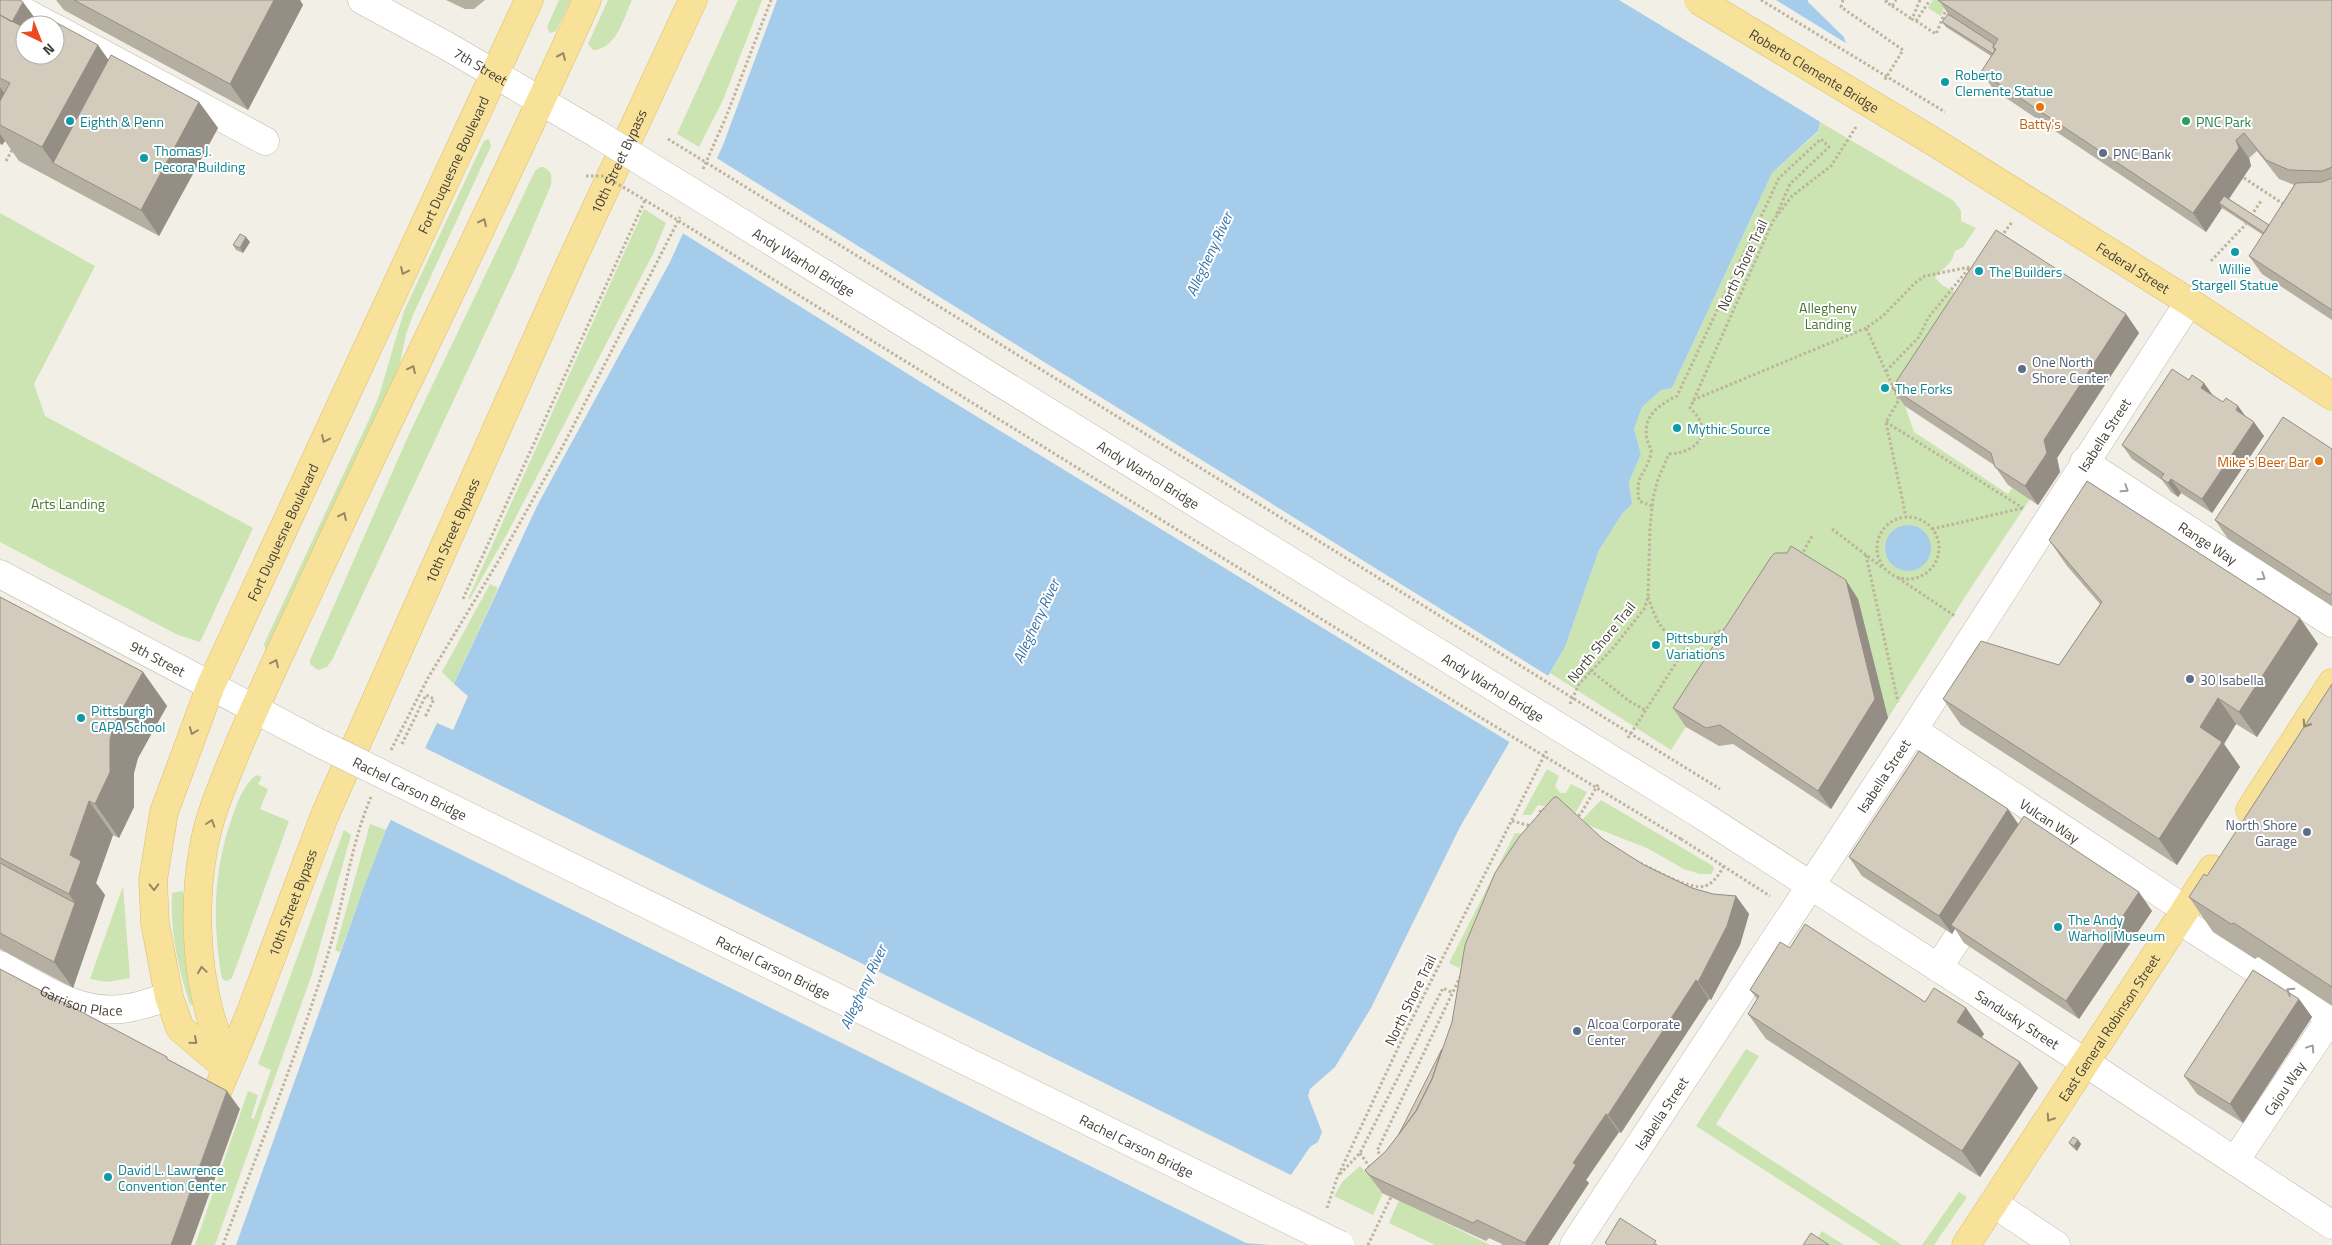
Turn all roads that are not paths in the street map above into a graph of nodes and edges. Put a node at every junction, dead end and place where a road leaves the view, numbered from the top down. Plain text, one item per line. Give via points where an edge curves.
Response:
1 (2, 0) edge
2 (362, 0) edge
3 (528, 0) edge
4 (587, 0) edge
5 (693, 0) edge
6 (1698, 0) edge
7 (30, 15) edge
8 (65, 33) edge
9 (495, 74) junction
10 (541, 101) junction
11 (599, 135) joint
12 (1931, 140) joint
13 (265, 141) dead end
14 (2190, 302) junction
15 (2332, 396) edge
16 (2084, 462) junction
17 (0, 574) edge
18 (2332, 622) edge
19 (2332, 683) edge
20 (211, 685) junction
21 (255, 708) junction
22 (1906, 719) junction
23 (315, 741) joint
24 (1700, 814) joint
25 (2042, 814) junction
26 (2025, 839) edge
27 (1810, 886) junction
28 (1992, 887) edge
29 (2183, 915) junction
30 (0, 965) edge
31 (1938, 968) junction
32 (169, 997) junction
33 (2332, 1016) edge
34 (2086, 1062) junction
35 (227, 1068) junction
36 (216, 1094) edge
37 (2235, 1161) junction
38 (1994, 1203) junction
39 (2332, 1225) edge
40 (1340, 1245) edge
41 (1574, 1245) edge
42 (1966, 1245) edge
43 (2056, 1245) edge

1 - 7 street
2 - 9 street, 7th Street
3 - 9 main road, Fort Duquesne Boulevard
10 -> 4 main road
5 - 35 main road, 10th Street Bypass via 571,262 324,817
6 - 12 main road, Roberto Clemente Bridge, bridge
8 - 13 street
9 - 10 street, 7th Street
9 -> 20 main road, Fort Duquesne Boulevard
10 - 11 street, 7th Street
21 -> 10 main road via 386,424
11 - 24 street, Andy Warhol Bridge, bridge
12 - 14 main road, Federal Street
14 - 15 main road, Federal Street
14 - 16 street, Isabella Street
16 -> 18 street, Range Way
16 - 22 street, Isabella Street
17 - 20 street, 9th Street
19 -> 29 main road, East General Robinson Street
20 - 21 street, 9th Street
20 -> 32 main road, Fort Duquesne Boulevard via 169,794 156,857 155,923
21 - 23 street, 9th Street
35 -> 21 main road via 208,1007 201,967 200,871 203,848 224,782
22 - 25 street, Vulcan Way
22 - 27 street, Isabella Street
23 - 40 street, Rachel Carson Bridge, bridge
24 - 27 street, Sandusky Street
25 - 26 street
25 - 29 street, Vulcan Way
27 - 31 street, Sandusky Street
27 - 41 street, Isabella Street
28 - 31 street
33 -> 29 street, Vulcan Way
29 - 34 main road, East General Robinson Street
30 - 32 street, Garrison Place via 63,1000 93,1008 128,1008
31 - 34 street, Sandusky Street
32 -> 35 main road, Fort Duquesne Boulevard via 180,1028
37 -> 33 street, Cajou Way
34 - 37 street, Sandusky Street
34 -> 38 main road, East General Robinson Street
35 - 36 main road
37 - 39 street, Sandusky Street
38 - 42 main road, East General Robinson Street
38 - 43 street

